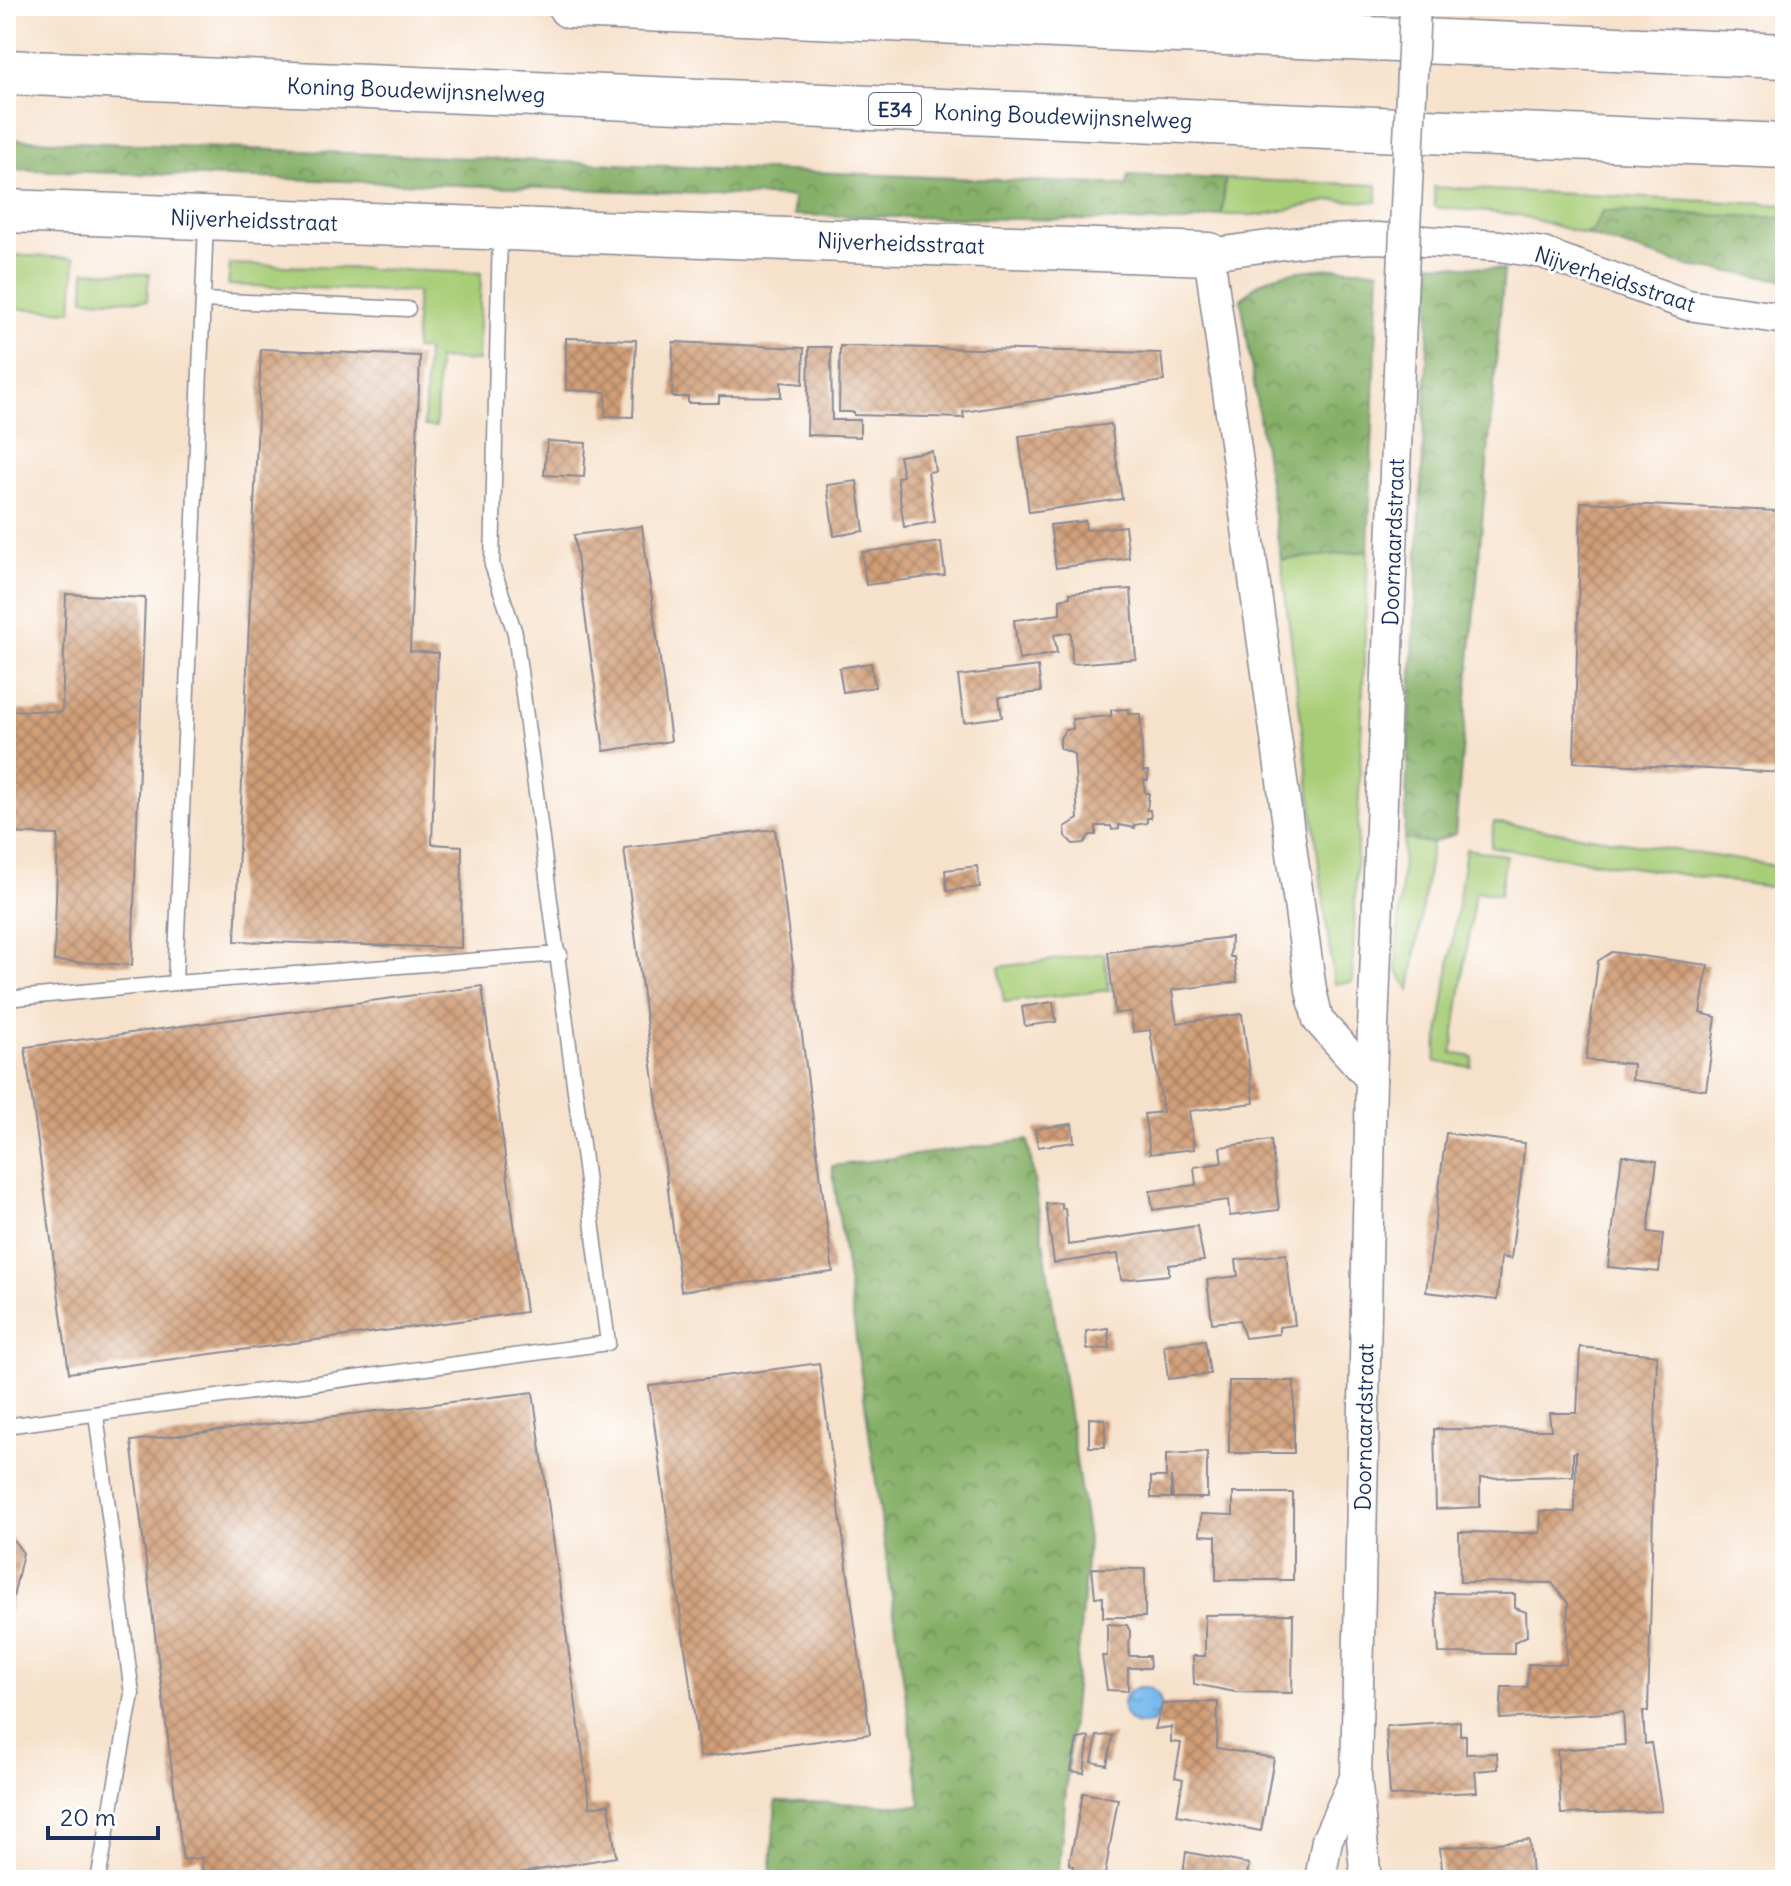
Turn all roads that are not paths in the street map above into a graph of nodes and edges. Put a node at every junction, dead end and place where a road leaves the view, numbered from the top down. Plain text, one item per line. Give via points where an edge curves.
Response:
1 (570, 6) edge
2 (1415, 6) edge
3 (1785, 56) edge
4 (6, 72) edge
5 (1785, 146) edge
6 (6, 211) edge
7 (206, 218) junction
8 (500, 229) junction
9 (1209, 254) junction
10 (203, 300) junction
11 (408, 309) dead end
12 (1785, 319) edge
13 (560, 954) junction
14 (175, 983) junction
15 (6, 999) edge
16 (1371, 1079) junction
17 (96, 1414) junction
18 (6, 1423) edge
19 (1356, 1776) junction
20 (98, 1880) edge
21 (1320, 1880) edge
22 (1366, 1880) edge

1 - 3 highway
2 - 16 street, Doornaardstraat, bridge
4 - 5 highway, Koning Boudewijnsnelweg / E34
6 - 7 street, Nijverheidsstraat
7 - 8 street, Nijverheidsstraat
7 - 10 lane
8 - 9 street, Nijverheidsstraat
8 - 13 lane via 492,565 515,633
9 - 12 street, Nijverheidsstraat via 1377,238 1500,246 1543,253 1688,305
9 - 16 street via 1311,990 1318,1020
10 - 11 lane
10 - 14 lane
13 - 14 lane
13 - 17 lane via 608,1343
14 - 15 lane
16 - 19 street, Doornaardstraat
17 - 18 lane
17 - 20 lane via 132,1694
19 - 21 street, Doornaardstraat via 1327,1840
19 - 22 street, Doornaardstraat

